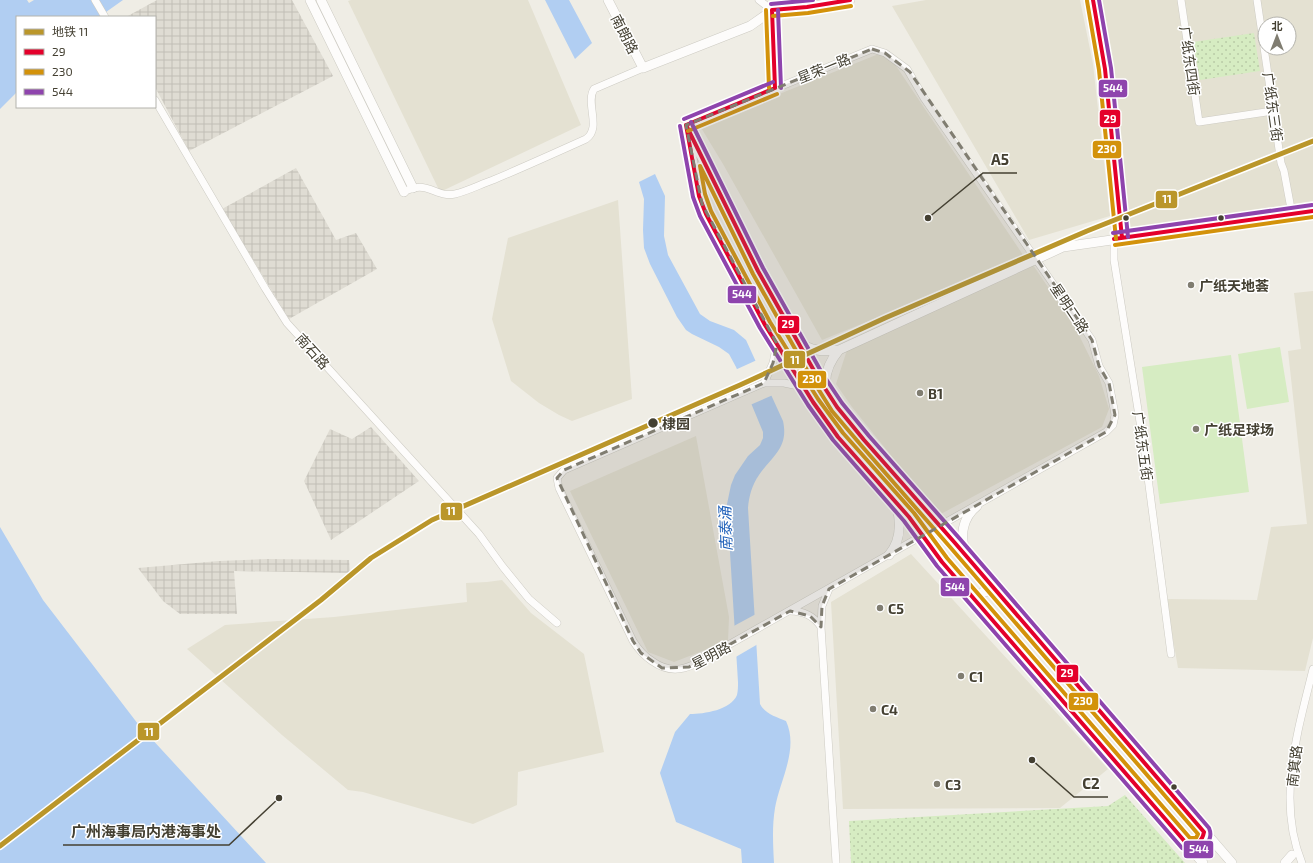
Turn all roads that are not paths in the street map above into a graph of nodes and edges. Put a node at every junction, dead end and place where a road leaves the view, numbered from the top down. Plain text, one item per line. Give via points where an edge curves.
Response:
1 (95, 0) edge
2 (310, 0) edge
3 (321, 0) edge
4 (608, 0) edge
5 (759, 0) edge
6 (787, 0) edge
7 (850, 0) edge
8 (1093, 0) edge
9 (1181, 0) edge
10 (1257, 0) edge
11 (772, 10) junction
12 (104, 16) edge
13 (872, 48) joint
14 (643, 68) junction
15 (775, 88) junction
16 (156, 102) edge
17 (1273, 111) junction
18 (686, 125) junction
19 (413, 188) junction
20 (404, 192) joint
21 (1313, 211) edge
22 (1292, 214) junction
23 (1118, 238) junction
24 (1036, 258) junction
25 (796, 340) junction
26 (777, 344) junction
27 (839, 350) junction
28 (768, 381) junction
29 (803, 387) junction
30 (828, 394) junction
31 (882, 461) junction
32 (870, 472) junction
33 (896, 502) junction
34 (977, 506) junction
35 (940, 527) junction
36 (923, 536) junction
37 (889, 555) junction
38 (968, 558) junction
39 (829, 589) junction
40 (996, 590) junction
41 (980, 605) junction
42 (790, 611) junction
43 (557, 623) dead end
44 (821, 627) junction
45 (1171, 654) dead end
46 (1313, 669) edge
47 (1204, 832) junction
48 (1187, 844) junction
49 (1292, 855) dead end
50 (836, 863) edge
51 (1203, 863) edge
52 (1232, 863) edge
53 (1285, 863) edge
54 (1302, 863) edge

1 - 12 street
2 - 20 street
3 - 19 street
4 - 14 street, 南朗路
5 - 11 street
6 - 11 street
7 - 11 street
8 - 23 street via 1105,69
9 - 17 street, 广纸东四街 via 1199,122
10 - 17 street, 广纸东三街
11 - 14 street via 750,26
11 - 15 street
13 - 15 street, 星荣一路
13 - 24 street, 星明二路 via 885,53 910,72 924,98
14 - 19 street via 594,89 591,97 592,132 586,139 457,194 442,194 422,187
15 - 18 street, 星荣一路
16 - 43 street, 南石路 via 287,322 479,534 529,599
17 - 22 street, 广纸东三街
18 - 25 street via 758,271
18 - 26 street via 702,204
19 - 20 street
21 - 22 street
22 - 23 street
23 - 24 street via 1063,247
23 - 45 street, 广纸东五街 via 1114,260 1144,447
24 - 27 street
24 - 34 street, 星明二路 via 1092,340 1099,366 1111,389 1114,420 1106,432
25 - 27 street via 808,348
25 - 30 street
26 - 28 street
26 - 29 street
27 - 30 street via 828,369
28 - 29 street
28 - 42 street, 星明路 via 564,470 557,478 558,488 633,641 642,653 662,668 679,670 689,667
29 - 32 street via 838,437
30 - 31 street
31 - 32 street via 880,470
31 - 35 street
32 - 33 street
33 - 36 street
33 - 37 street via 899,535
34 - 35 street, 星明二路
34 - 38 street via 967,515 963,528 963,543
35 - 36 street, 星明路
35 - 38 street
36 - 37 street, 星明路
36 - 41 street
37 - 39 street, 星明路
38 - 40 street
39 - 42 street, 星明路
39 - 44 street via 824,600
40 - 41 street via 983,592 980,596
40 - 47 street
41 - 48 street
42 - 44 street via 810,616
44 - 50 street
46 - 54 street, 南箕路 via 1292,767 1292,824
47 - 48 street via 1199,844
47 - 52 street
48 - 51 street
49 - 53 street

